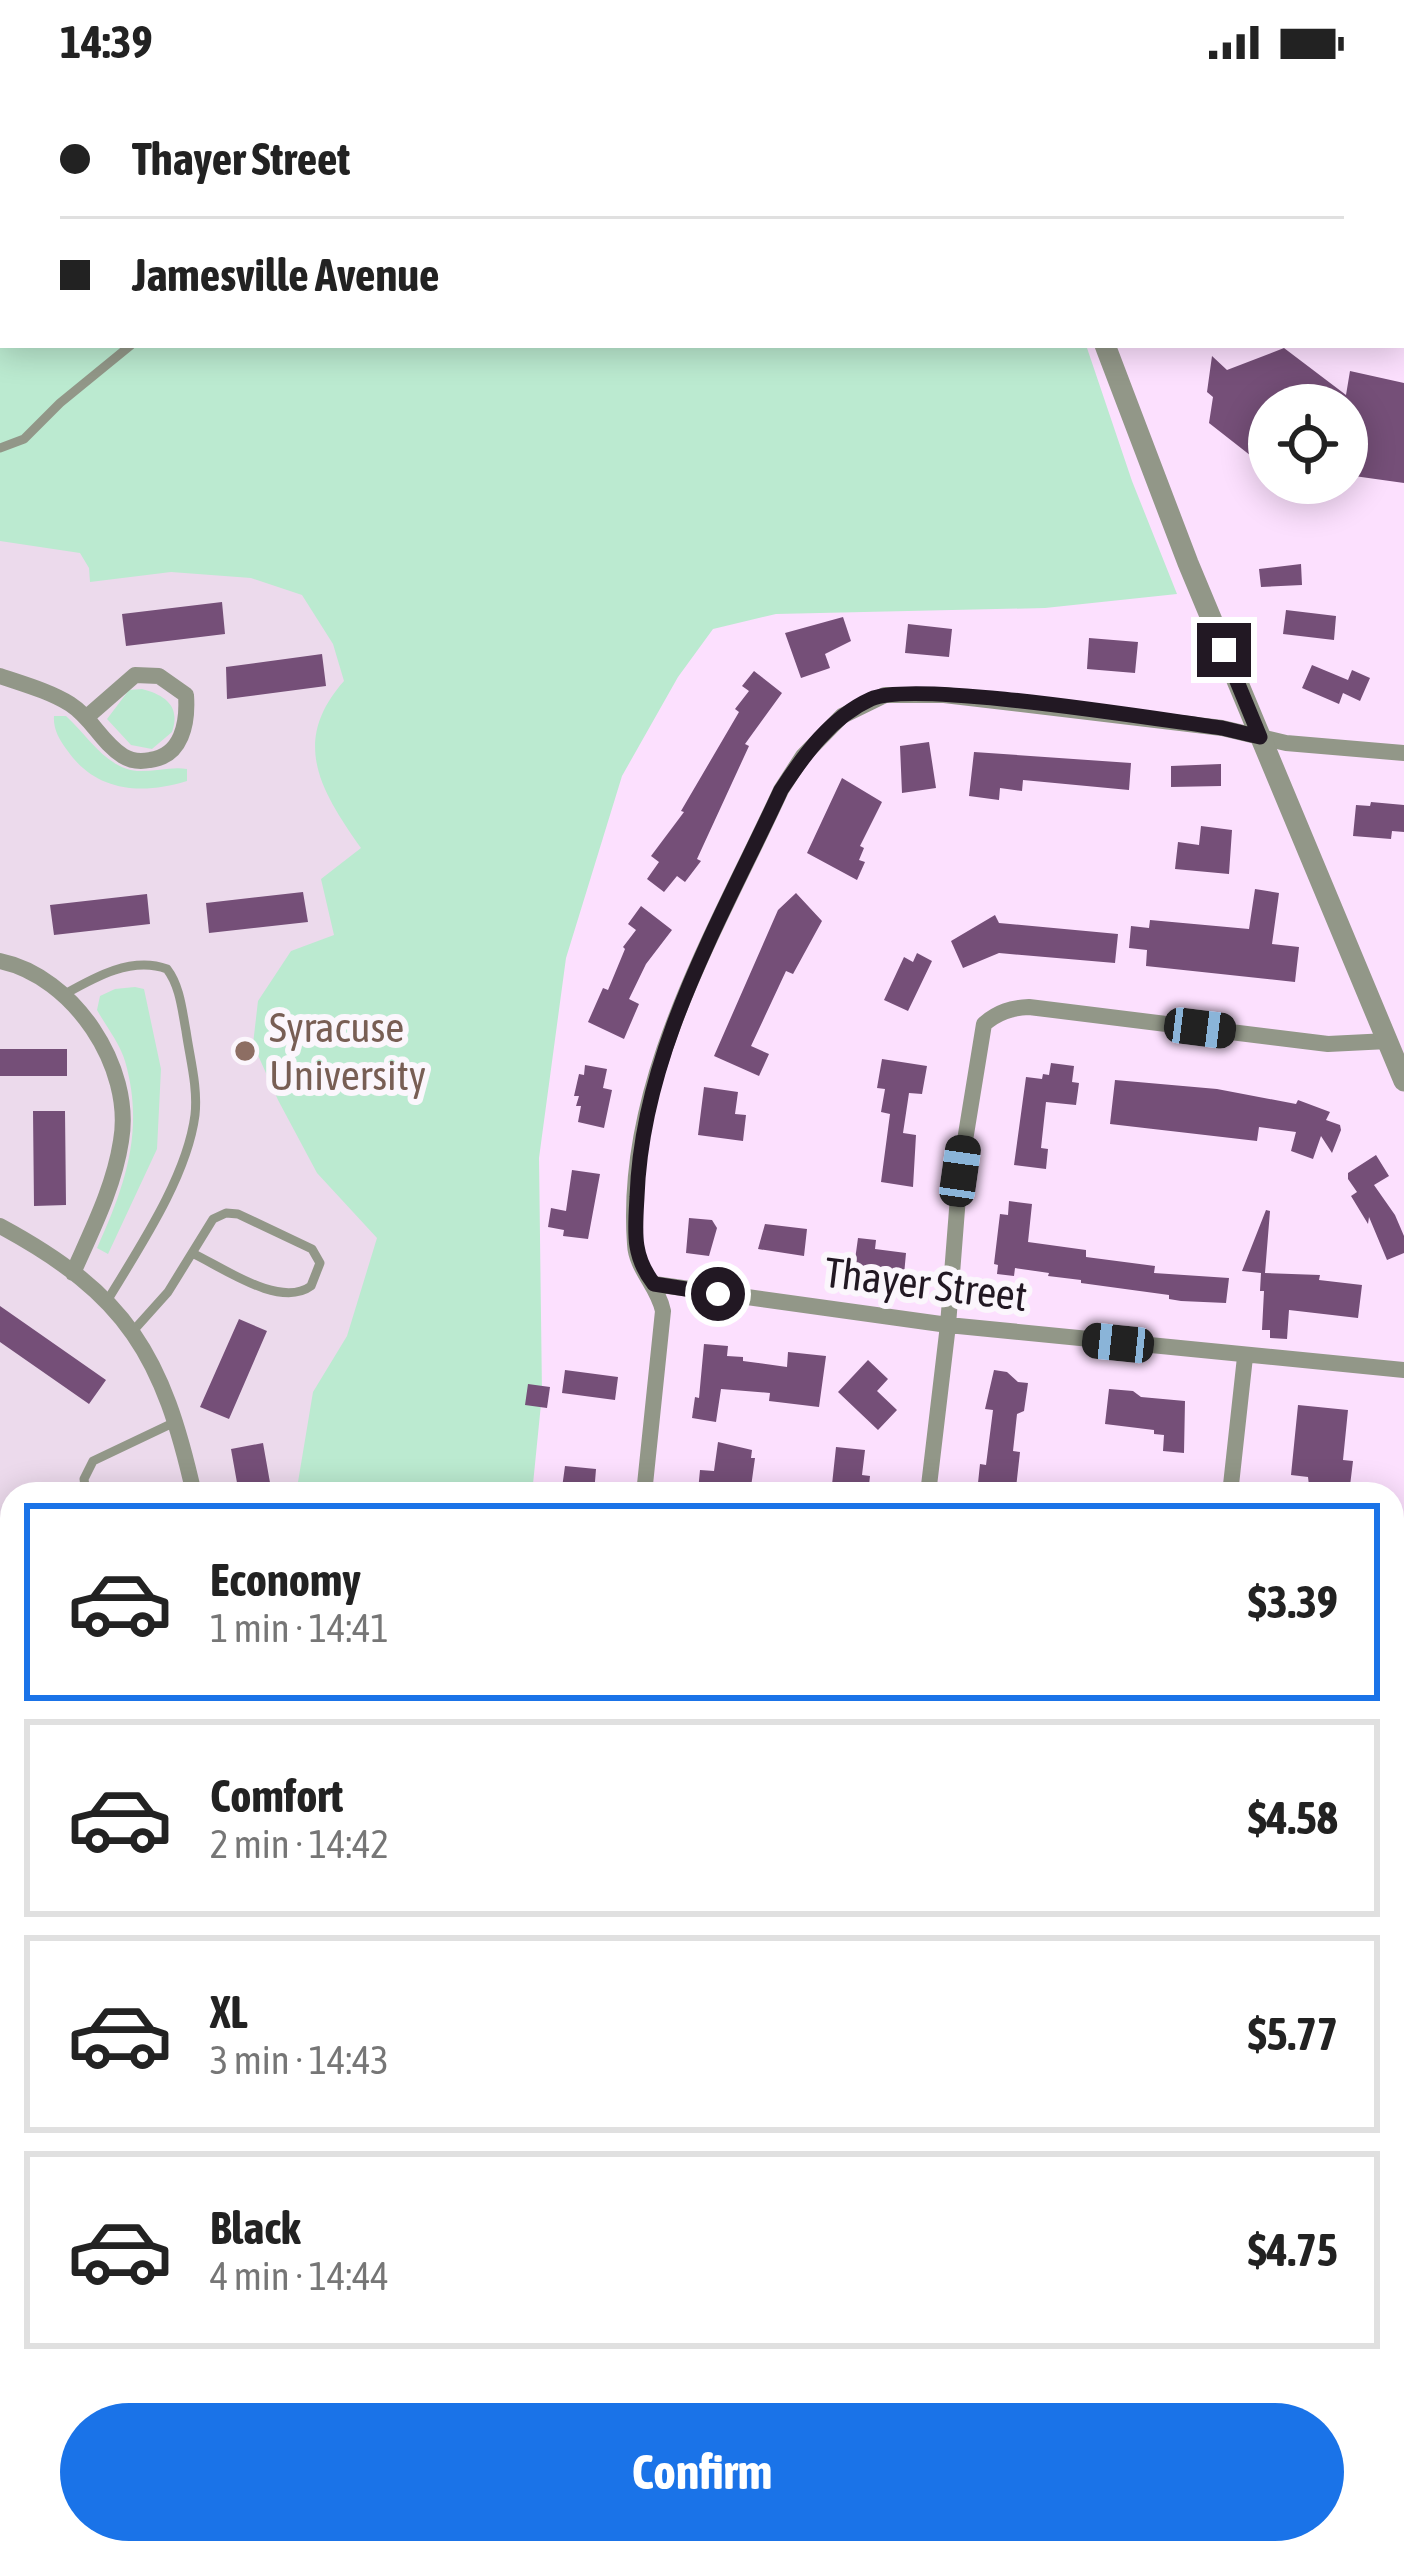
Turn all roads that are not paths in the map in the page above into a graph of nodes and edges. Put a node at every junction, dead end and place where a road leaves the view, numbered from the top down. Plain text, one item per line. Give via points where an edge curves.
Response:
1 (127, 348) edge
2 (1106, 348) edge
3 (0, 448) edge
4 (0, 676) edge
5 (88, 716) junction
6 (1260, 737) junction
7 (1404, 754) edge
8 (0, 961) edge
9 (65, 994) junction
10 (1388, 1041) junction
11 (1404, 1081) edge
12 (0, 1226) edge
13 (192, 1253) junction
14 (73, 1273) junction
15 (654, 1284) junction
16 (107, 1301) junction
17 (948, 1325) junction
18 (134, 1331) junction
19 (1245, 1357) junction
20 (1404, 1370) edge
21 (177, 1421) junction
22 (84, 1482) edge
23 (191, 1482) edge
24 (645, 1482) edge
25 (929, 1482) edge
26 (1230, 1482) edge

1 - 3 lane via 24,439
2 - 6 street
4 - 5 street
5 - 5 street via 126,759 164,758 184,730 186,695 159,676 135,675
6 - 7 street
6 - 10 street
6 - 15 street via 944,695 885,694 842,716 781,790 656,1073 634,1249
8 - 9 street
9 - 14 street via 111,1062 123,1135
9 - 16 lane via 128,967 167,969 181,1000 195,1086 188,1148
10 - 11 street
10 - 17 street via 1328,1044 1029,1007 994,1016 984,1024 960,1171
12 - 14 street
13 - 13 lane via 213,1219 226,1213 312,1249 320,1263 310,1286 295,1294
13 - 18 lane
14 - 16 street
15 - 17 street, Thayer Street
15 - 24 street via 663,1311
16 - 18 street
17 - 19 street, Thayer Street
17 - 25 street
18 - 21 street
19 - 20 street, Thayer Street
19 - 26 street
21 - 22 lane via 93,1461
21 - 23 street

